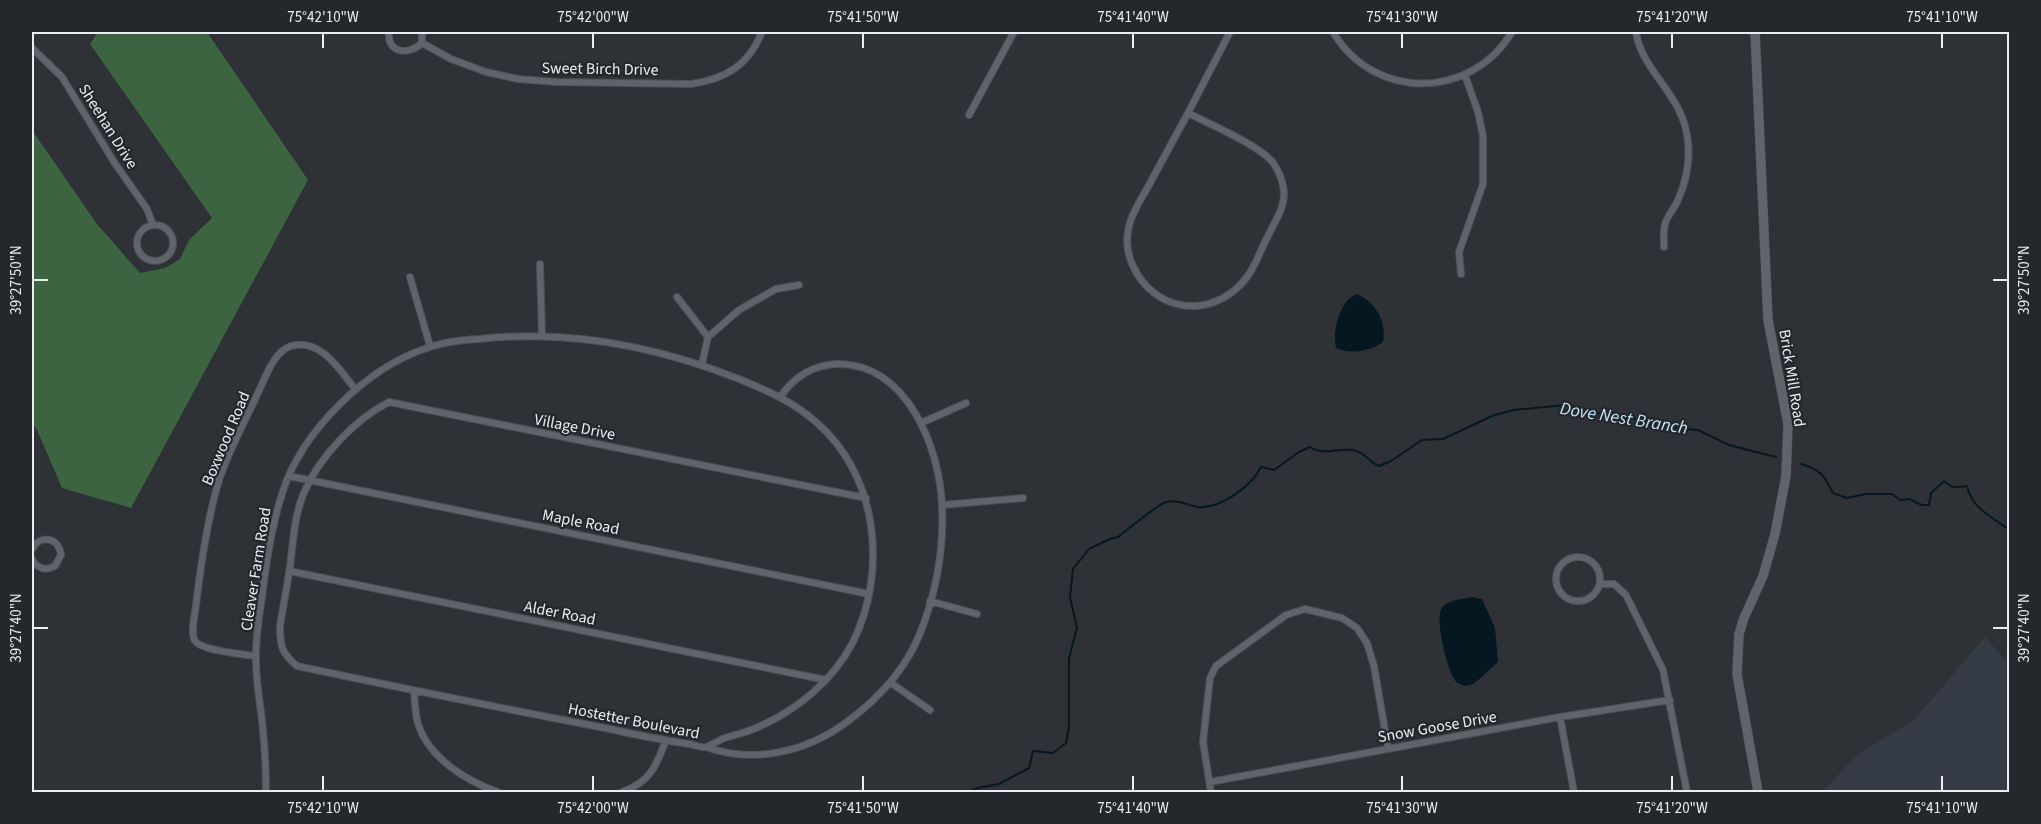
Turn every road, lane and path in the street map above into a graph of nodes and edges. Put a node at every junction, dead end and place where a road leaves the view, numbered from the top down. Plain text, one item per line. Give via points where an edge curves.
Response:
1 (389, 32) edge
2 (422, 32) edge
3 (762, 32) edge
4 (1014, 32) edge
5 (1230, 32) edge
6 (1333, 32) edge
7 (1512, 32) edge
8 (1636, 32) edge
9 (1755, 32) edge
10 (422, 43) junction
11 (32, 48) edge
12 (1465, 75) junction
13 (1188, 113) junction
14 (969, 115) dead end
15 (153, 225) junction
16 (1664, 247) dead end
17 (540, 264) dead end
18 (1461, 274) dead end
19 (410, 277) dead end
20 (799, 285) dead end
21 (677, 297) dead end
22 (542, 336) junction
23 (708, 338) junction
24 (430, 346) junction
25 (702, 364) junction
26 (355, 389) junction
27 (781, 396) junction
28 (966, 403) dead end
29 (921, 423) junction
30 (289, 476) junction
31 (310, 480) junction
32 (866, 498) junction
33 (1023, 498) dead end
34 (942, 505) junction
35 (34, 541) edge
36 (32, 549) edge
37 (32, 559) edge
38 (289, 571) junction
39 (1600, 584) junction
40 (869, 594) junction
41 (930, 601) junction
42 (977, 614) dead end
43 (255, 657) junction
44 (826, 680) junction
45 (891, 683) junction
46 (414, 691) junction
47 (1670, 700) junction
48 (930, 710) dead end
49 (1560, 717) junction
50 (666, 740) junction
51 (706, 747) junction
52 (1388, 748) junction
53 (1210, 782) junction
54 (266, 792) edge
55 (498, 792) edge
56 (622, 792) edge
57 (1211, 792) edge
58 (1574, 792) edge
59 (1687, 792) edge
60 (1758, 792) edge

1 - 10 street via 391,43 404,52
2 - 10 street
3 - 10 street, Sweet Birch Drive via 744,60 728,73 691,84 518,79 460,63
4 - 14 street
5 - 13 street
6 - 12 street via 1359,62 1392,79 1429,84
7 - 12 street via 1494,55
8 - 16 street via 1644,57 1681,113 1688,141 1688,171 1665,224
9 - 60 street, Brick Mill Road via 1768,320 1788,433 1786,476 1775,534 1739,634 1737,674
11 - 15 street, Sheehan Drive via 62,77 147,209
12 - 18 street via 1483,136 1483,184 1459,252
13 - 13 street via 1138,204 1127,243 1137,274 1155,294 1172,303 1203,306 1219,300 1248,276 1284,194 1273,163 1259,151
15 - 15 street, Sheehan Drive via 140,232 137,248 147,259 159,261 171,253 173,238 163,226
17 - 22 street
19 - 24 street
20 - 23 street via 776,289 753,301
21 - 23 street
22 - 24 street, Cleaver Farm Road via 505,336
22 - 25 street, Cleaver Farm Road via 618,343
23 - 25 street
24 - 26 street, Cleaver Farm Road via 390,363
25 - 27 street, Cleaver Farm Road
26 - 30 street, Cleaver Farm Road via 317,431
26 - 43 street, Boxwood Road via 331,357 317,349 291,346 280,353 220,479 198,584 194,640 201,647
27 - 29 street via 798,376 814,368 853,364 891,383
27 - 32 street, Hostetter Boulevard via 838,445
28 - 29 street
29 - 34 street via 939,478
30 - 31 street, Maple Road
30 - 43 street, Cleaver Farm Road via 269,544
31 - 32 street, Village Drive via 350,428 370,411 389,402
31 - 38 street via 295,523
31 - 40 street, Maple Road
32 - 40 street, Hostetter Boulevard via 874,564
33 - 34 street
34 - 41 street via 940,554
35 - 36 street
35 - 37 street via 54,541 61,555 55,566 45,569 36,566
38 - 44 street, Alder Road
38 - 46 street, Cleaver Farm Road via 280,626 280,642 286,656 297,666
39 - 39 street via 1598,568 1586,558 1566,560 1557,572 1557,587 1573,600 1586,600 1597,592
39 - 47 street via 1614,584 1626,595 1663,670
40 - 44 street, Hostetter Boulevard via 862,623 843,660
41 - 42 street
41 - 45 street via 924,624
43 - 54 street, Cleaver Farm Road
44 - 51 street, Hostetter Boulevard via 785,713
45 - 48 street
45 - 51 street via 858,714 797,749 740,755
46 - 50 street, Hostetter Boulevard
46 - 55 street via 418,723 437,755 471,780
47 - 49 street, Snow Goose Drive
47 - 59 street
49 - 52 street, Snow Goose Drive
49 - 58 street
50 - 51 street, Hostetter Boulevard
50 - 56 street via 657,765 634,788
52 - 53 street, Snow Goose Drive
52 - 53 street via 1367,644 1357,628 1342,618 1305,609 1286,615 1216,666 1210,678 1203,742
53 - 57 street

